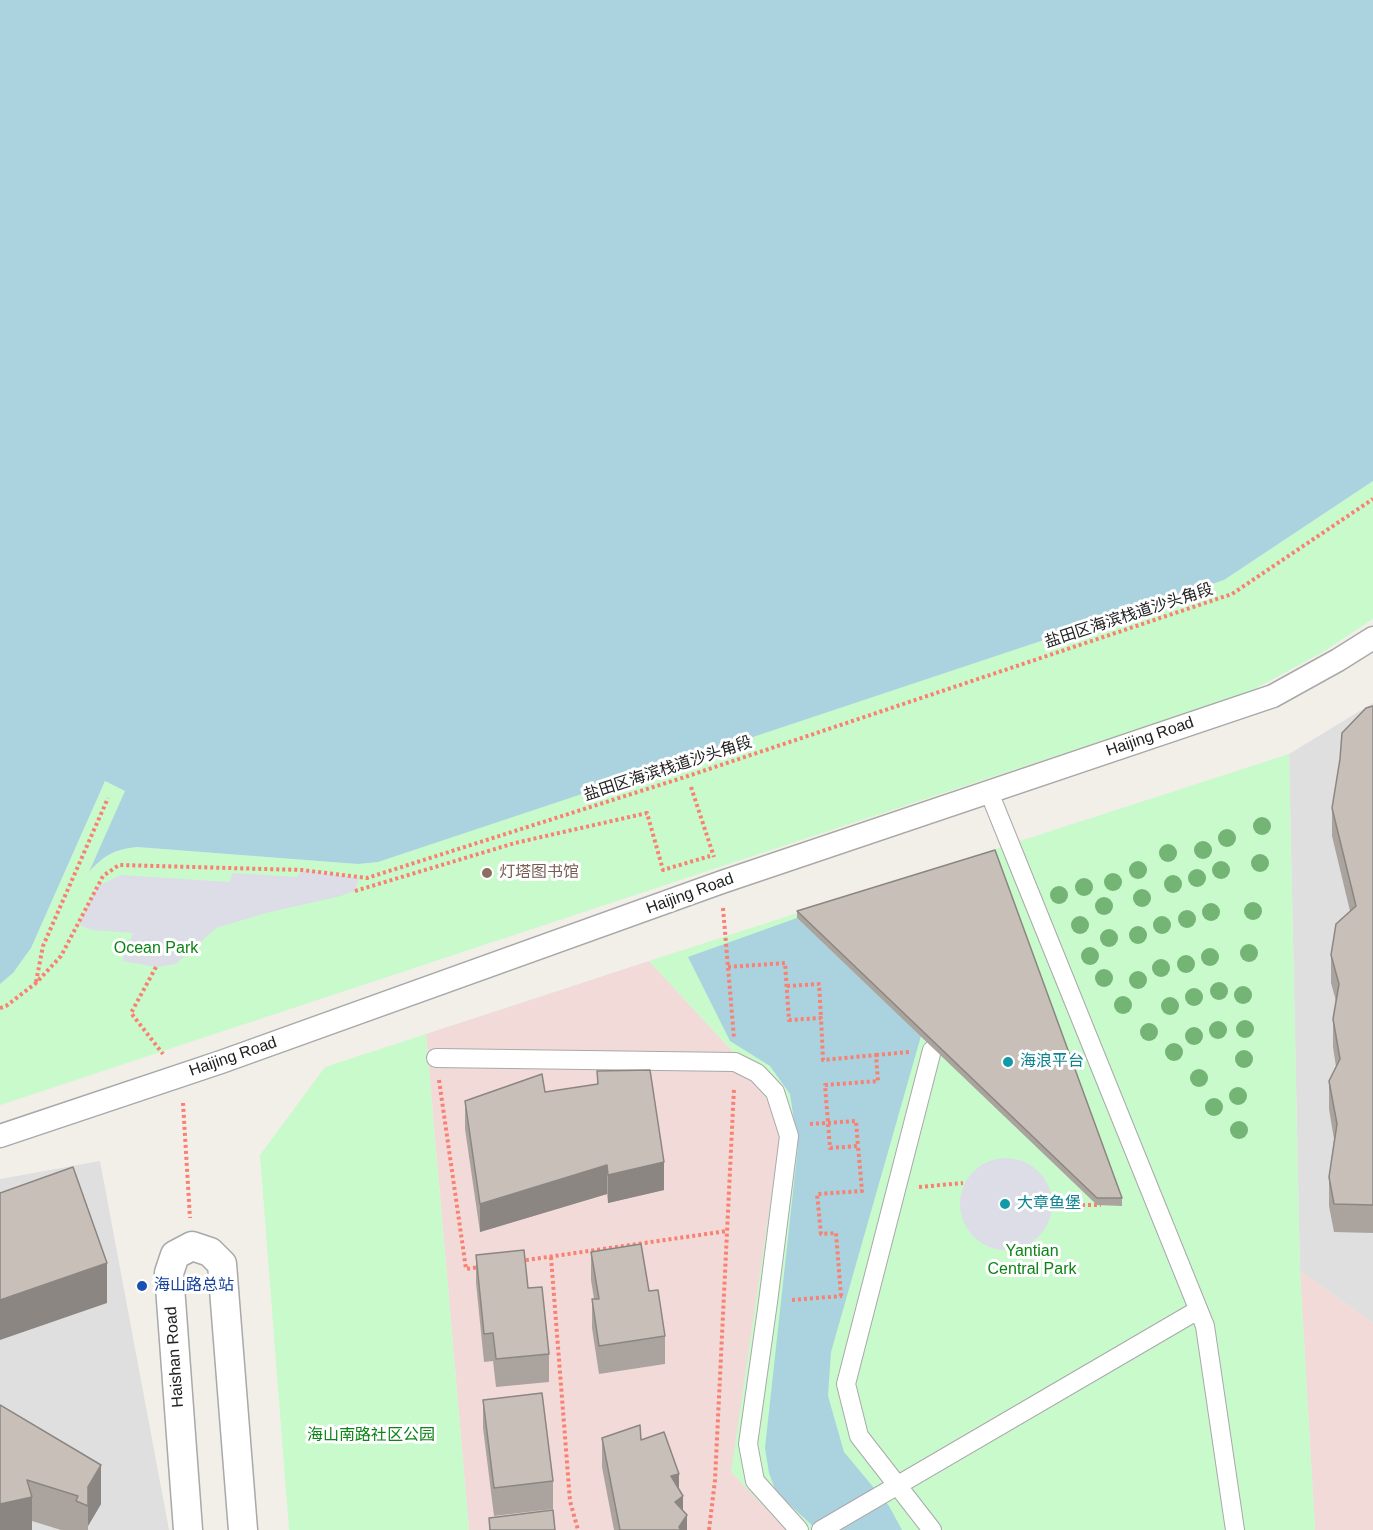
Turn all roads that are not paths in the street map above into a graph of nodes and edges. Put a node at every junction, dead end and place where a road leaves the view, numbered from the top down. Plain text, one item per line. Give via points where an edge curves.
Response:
1 (1373, 638) edge
2 (989, 792) junction
3 (932, 1050) edge
4 (436, 1058) road end
5 (0, 1136) edge
6 (1198, 1310) junction
7 (894, 1488) junction
8 (188, 1530) edge
9 (243, 1530) edge
10 (799, 1530) edge
11 (821, 1530) edge
12 (932, 1530) edge
13 (1235, 1530) edge

1 - 2 street, Haijing Road via 1273,696
2 - 5 street, Haijing Road
2 - 6 street
3 - 7 street via 846,1384 859,1437
4 - 10 street via 735,1062 757,1073 775,1092 789,1136 747,1444 755,1481
6 - 7 street
6 - 13 street via 1205,1326
7 - 11 street
7 - 12 street
8 - 9 street, Haishan Road via 169,1273 175,1255 192,1246 210,1252 222,1264

